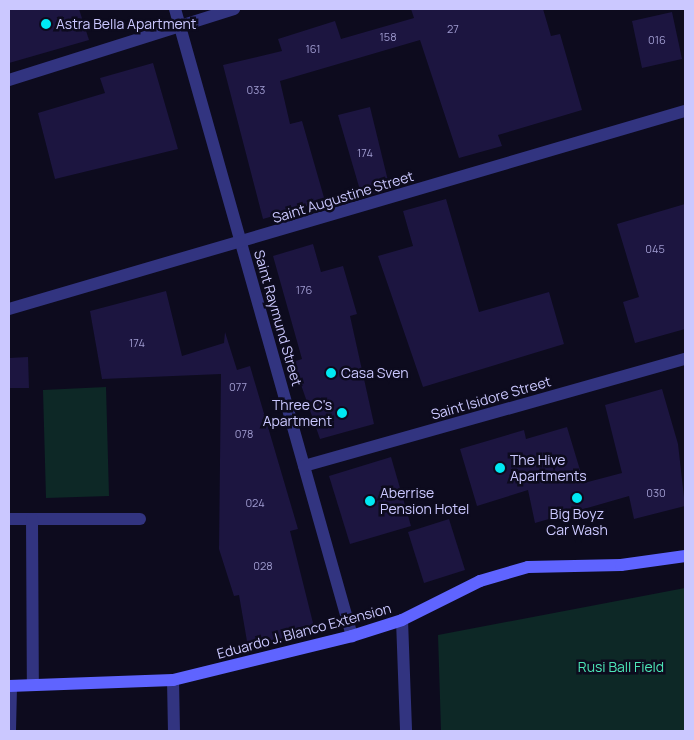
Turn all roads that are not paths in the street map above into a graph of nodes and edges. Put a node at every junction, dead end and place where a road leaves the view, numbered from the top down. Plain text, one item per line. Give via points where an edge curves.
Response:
1 (175, 9) edge
2 (234, 9) edge
3 (180, 26) junction
4 (9, 80) edge
5 (685, 111) edge
6 (242, 244) junction
7 (9, 309) edge
8 (685, 359) edge
9 (304, 466) junction
10 (9, 519) edge
11 (32, 519) junction
12 (140, 519) dead end
13 (685, 556) edge
14 (402, 620) junction
15 (352, 636) junction
16 (172, 680) junction
17 (34, 685) junction
18 (10, 686) edge
19 (10, 731) edge
20 (174, 731) edge
21 (406, 731) edge

1 - 3 street, Saint Raymund Street
2 - 3 street
3 - 4 street
3 - 6 street, Saint Raymund Street
5 - 6 street, Saint Augustine Street
6 - 7 street, Saint Augustine Street
6 - 9 street, Saint Raymund Street
8 - 9 street, Saint Isidore Street
9 - 15 street, Saint Raymund Street
10 - 11 street
11 - 12 street
11 - 17 street
13 - 14 main road, Eduardo J. Blanco Extension via 621,565 528,567 480,581
14 - 15 main road, Eduardo J. Blanco Extension
14 - 21 street
15 - 16 main road, Eduardo J. Blanco Extension
16 - 17 main road, Eduardo J. Blanco Extension
16 - 20 street
17 - 18 main road, Eduardo J. Blanco Extension
18 - 19 street

